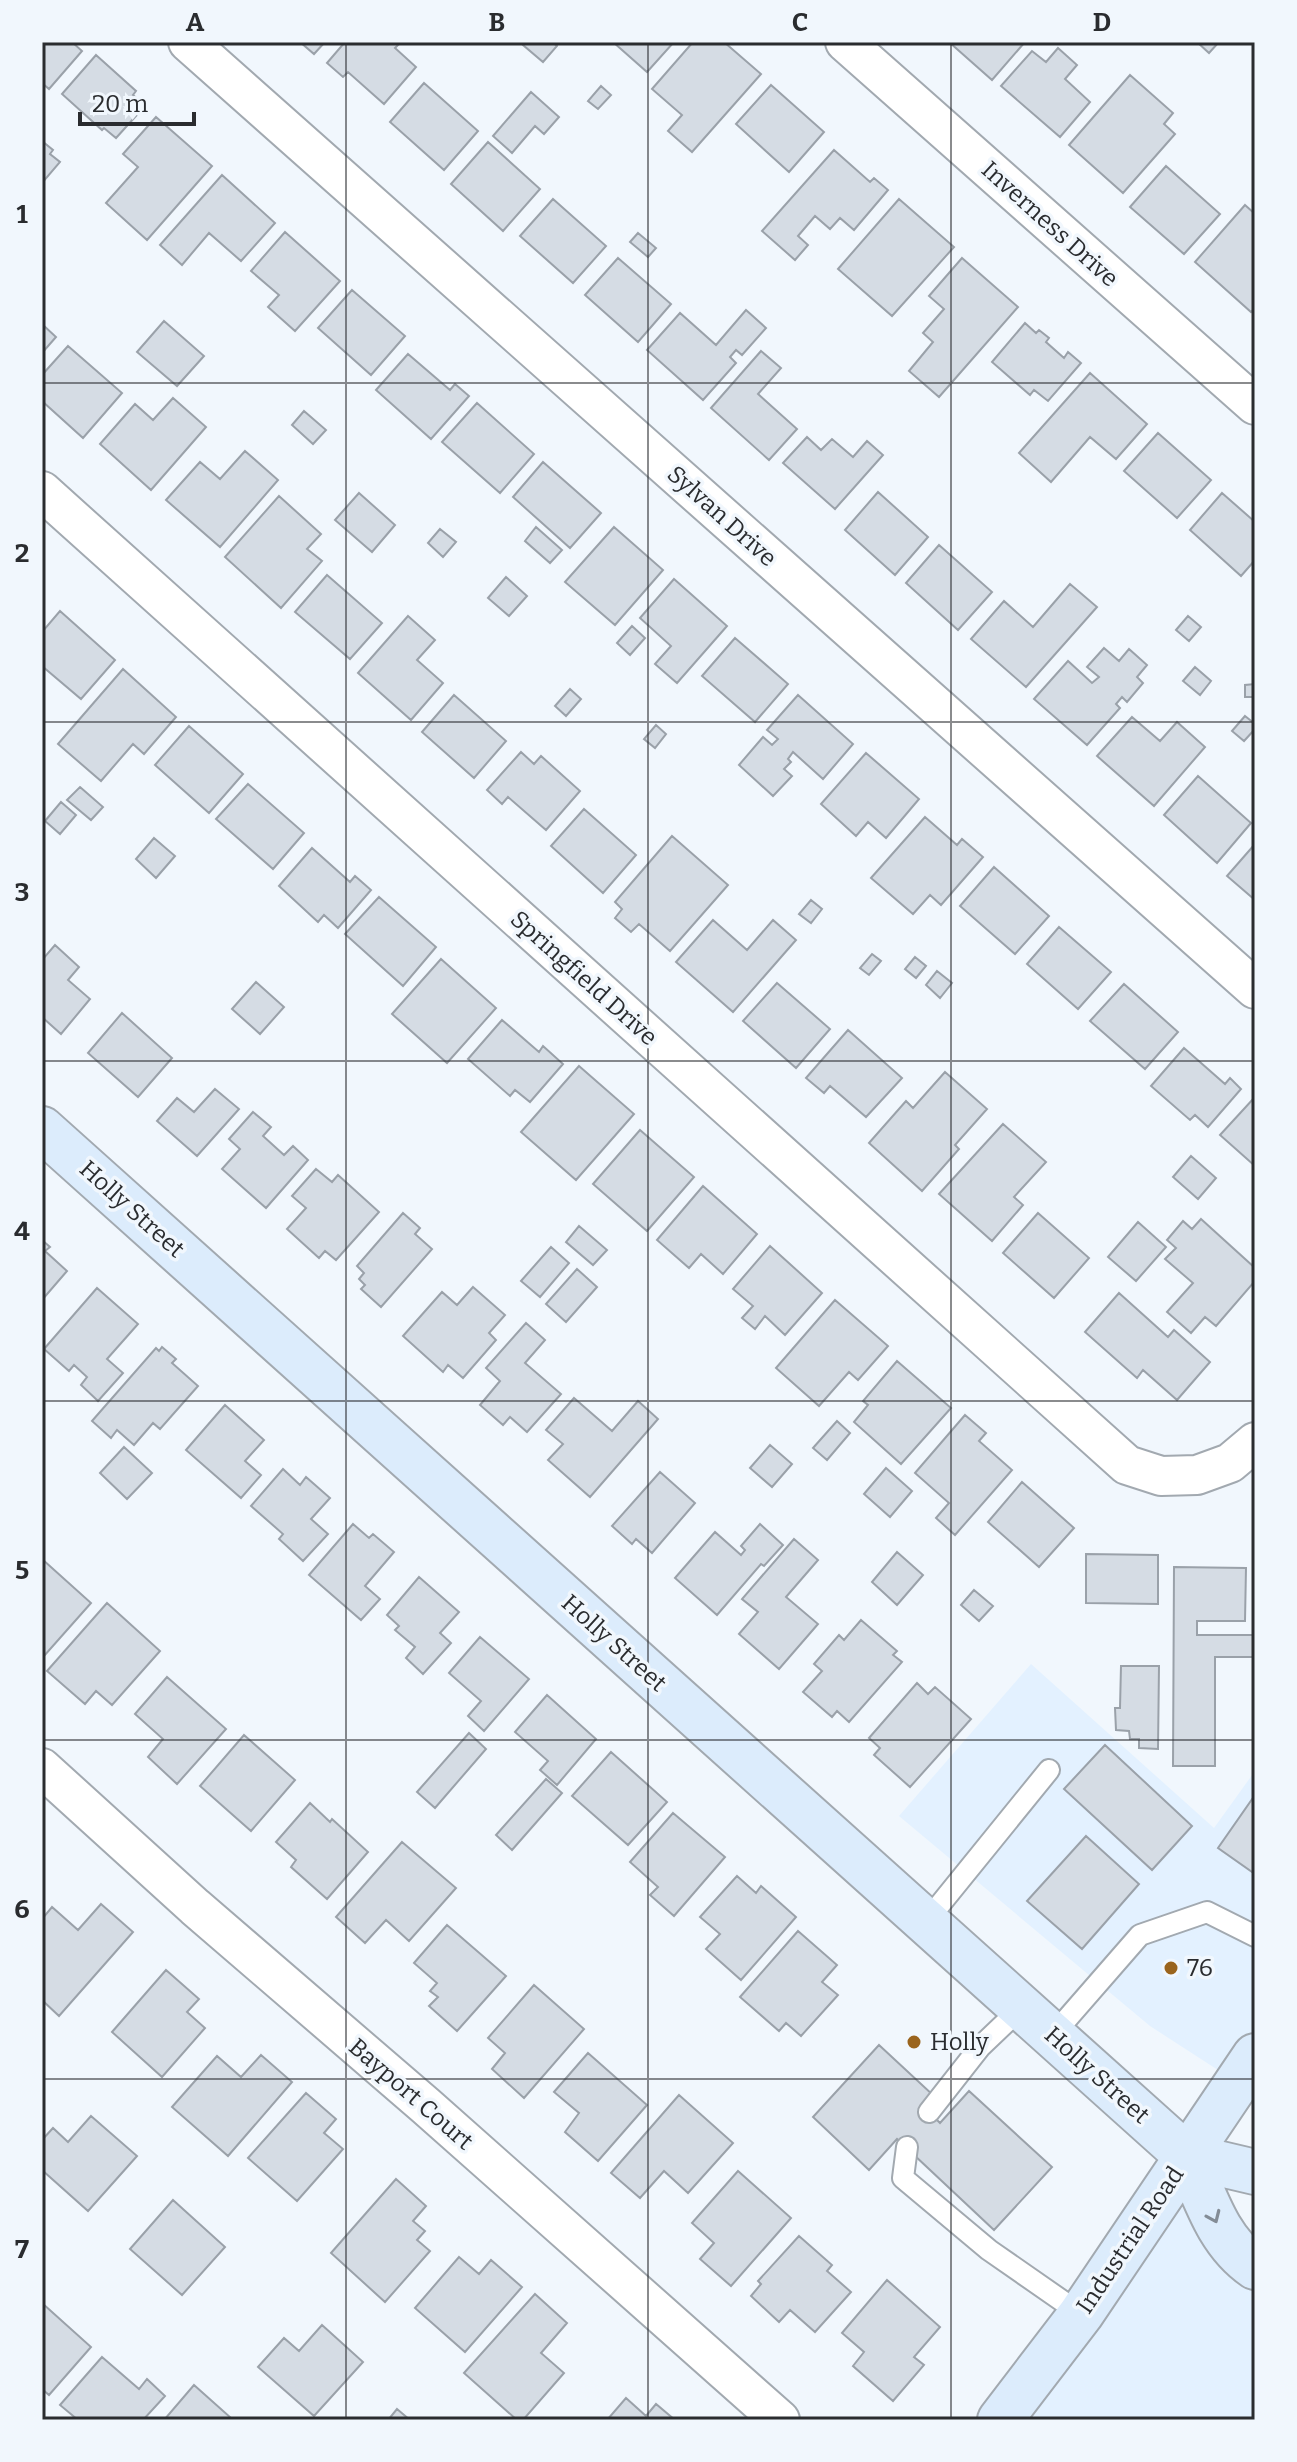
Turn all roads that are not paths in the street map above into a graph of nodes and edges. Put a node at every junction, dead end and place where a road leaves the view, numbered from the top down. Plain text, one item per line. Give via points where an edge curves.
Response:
1 (188, 42) edge
2 (845, 42) edge
3 (1255, 405) edge
4 (42, 491) edge
5 (1255, 989) edge
6 (42, 1129) edge
7 (1255, 1442) edge
8 (42, 1768) edge
9 (1049, 1770) dead end
10 (925, 1923) junction
11 (1255, 1936) edge
12 (1037, 2022) junction
13 (1255, 2056) edge
14 (929, 2112) dead end
15 (907, 2147) dead end
16 (1187, 2156) junction
17 (1255, 2172) edge
18 (1255, 2267) edge
19 (1081, 2314) junction
20 (780, 2420) edge
21 (1000, 2420) edge

1 - 5 street, Sylvan Drive
2 - 3 street, Inverness Drive
4 - 7 street, Springfield Drive via 1127,1465 1161,1476 1197,1475 1230,1463
6 - 10 main road, Holly Street
8 - 20 street, Bayport Court
9 - 10 lane
10 - 12 main road, Holly Street
11 - 12 lane via 1207,1912 1140,1935
12 - 14 lane via 980,2047
12 - 16 main road, Holly Street
13 - 16 main road, Industrial Road
15 - 19 lane via 903,2178 989,2250
16 - 17 main road, Holly Street
16 -> 18 main road, Holly Street via 1222,2235
16 - 19 main road, Industrial Road
19 - 21 main road, Industrial Road

